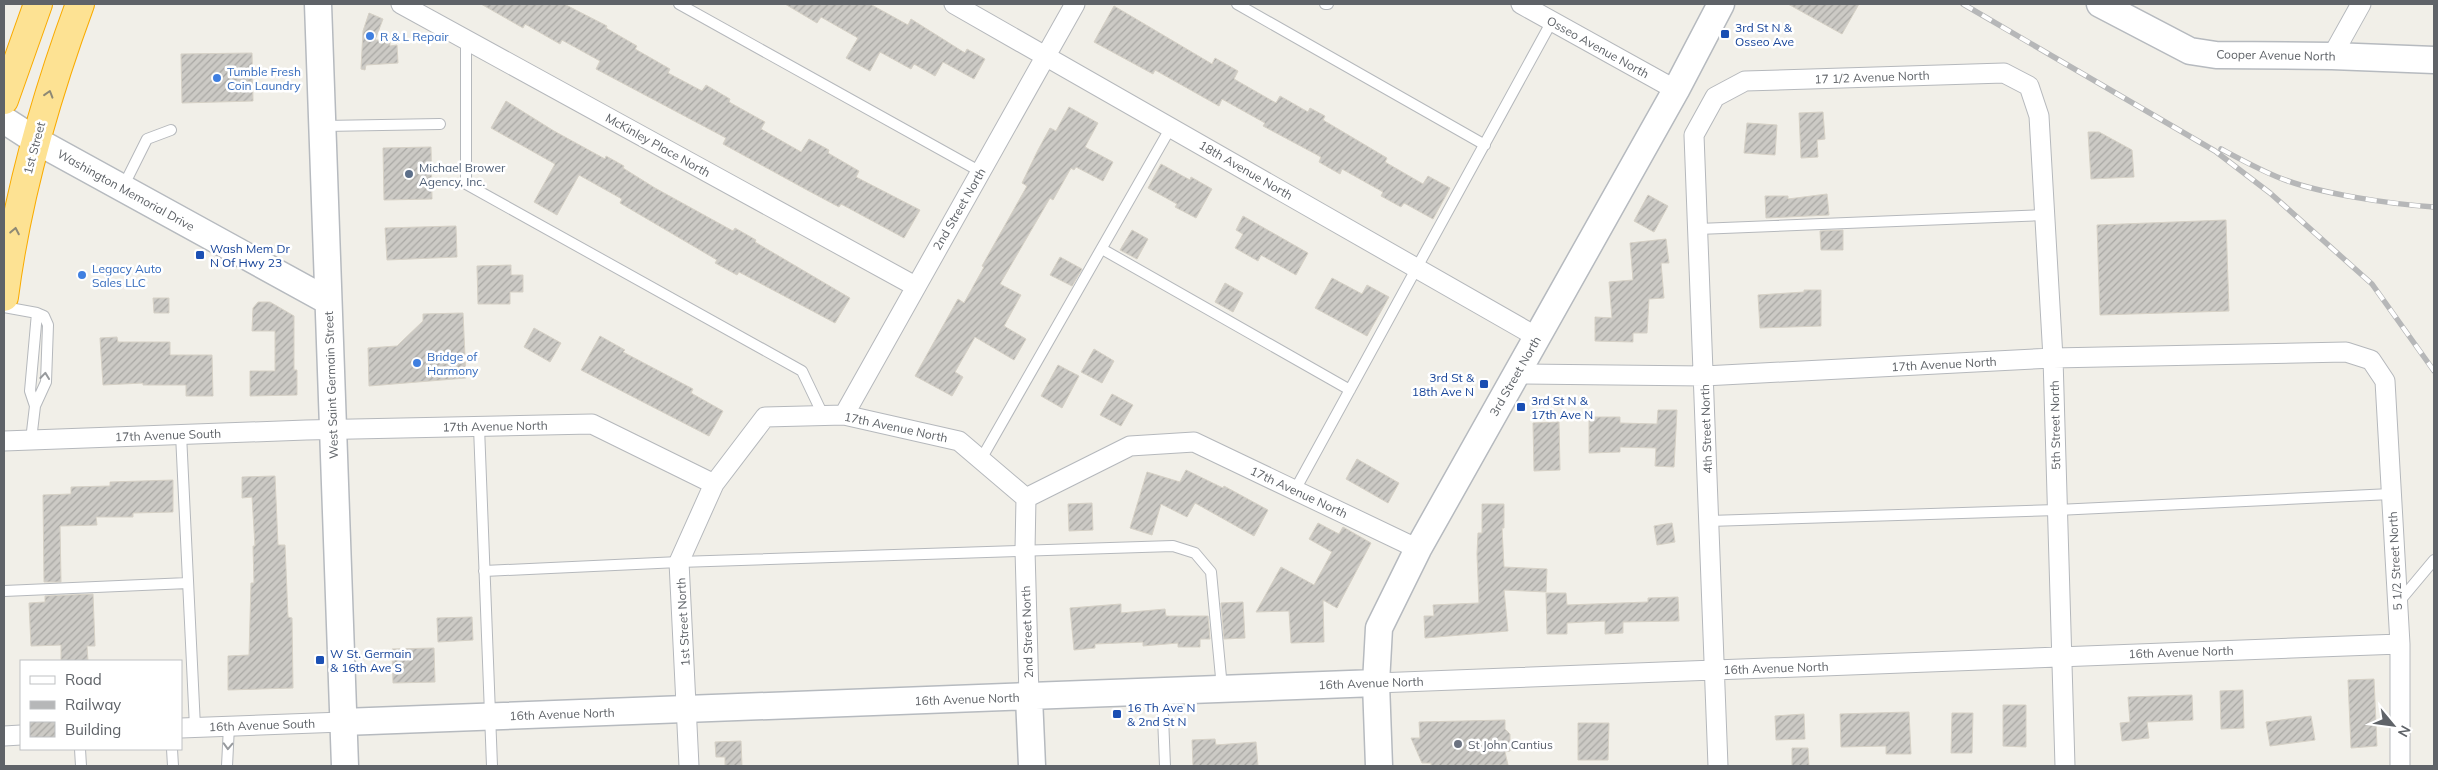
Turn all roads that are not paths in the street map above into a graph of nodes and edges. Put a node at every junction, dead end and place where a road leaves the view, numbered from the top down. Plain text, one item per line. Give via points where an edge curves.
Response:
1 (38, 4) edge
2 (80, 4) edge
3 (318, 4) edge
4 (401, 4) edge
5 (679, 4) edge
6 (954, 4) edge
7 (1075, 4) edge
8 (1237, 4) edge
9 (1521, 4) edge
10 (1721, 4) edge
11 (2100, 4) edge
12 (2361, 4) edge
13 (1552, 21) junction
14 (466, 39) junction
15 (1047, 56) junction
16 (2332, 56) junction
17 (2434, 60) edge
18 (2029, 86) joint
19 (1676, 90) junction
20 (1715, 97) joint
21 (4, 100) edge
22 (4, 120) edge
23 (440, 124) dead end
24 (323, 126) junction
25 (1171, 127) junction
26 (171, 130) dead end
27 (35, 140) junction
28 (1485, 144) junction
29 (980, 172) junction
30 (122, 188) junction
31 (2045, 215) junction
32 (1698, 229) junction
33 (1102, 249) junction
34 (1417, 268) junction
35 (915, 286) junction
36 (4, 297) edge
37 (328, 301) junction
38 (4, 307) edge
39 (38, 313) junction
40 (1537, 337) junction
41 (2053, 358) junction
42 (2371, 360) joint
43 (1516, 374) junction
44 (1704, 376) junction
45 (1350, 390) junction
46 (36, 406) junction
47 (823, 415) junction
48 (844, 415) junction
49 (479, 427) junction
50 (333, 430) junction
51 (181, 434) junction
52 (31, 440) junction
53 (4, 441) edge
54 (980, 461) junction
55 (714, 484) junction
56 (1295, 490) junction
57 (2391, 494) junction
58 (1026, 498) junction
59 (2057, 510) junction
60 (1709, 521) junction
61 (1418, 549) junction
62 (1025, 550) junction
63 (2434, 560) edge
64 (679, 562) junction
65 (484, 571) junction
66 (188, 583) junction
67 (4, 591) edge
68 (2397, 604) junction
69 (2400, 644) junction
70 (2060, 656) junction
71 (1715, 670) junction
72 (1376, 682) junction
73 (1222, 689) junction
74 (1162, 691) junction
75 (1029, 697) junction
76 (687, 709) junction
77 (490, 716) junction
78 (343, 722) junction
79 (229, 726) junction
80 (188, 728) edge
81 (20, 735) edge
82 (4, 736) edge
83 (80, 750) edge
84 (172, 750) edge
85 (81, 766) edge
86 (172, 766) edge
87 (228, 766) edge
88 (345, 766) edge
89 (492, 766) edge
90 (689, 766) edge
91 (1032, 766) edge
92 (1165, 766) edge
93 (1379, 766) edge
94 (1718, 766) edge
95 (2065, 766) edge
96 (2400, 766) edge

1 - 21 highway
27 -> 2 highway, 1st Street
3 - 24 street, West Saint Germain Street
4 - 14 street, McKinley Place North
5 - 29 lane
6 - 15 street, 18th Avenue North
7 - 15 street, 2nd Street North
8 - 28 lane
9 - 13 street, Osseo Avenue North
10 - 19 street, 3rd Street North
11 - 16 street, Cooper Avenue North via 2190,51 2216,55
12 - 16 street
13 - 19 street, Osseo Avenue North
13 - 28 lane
14 - 35 street, McKinley Place North
14 - 47 lane via 466,184 802,371
15 - 25 street, 18th Avenue North
15 - 29 street, 2nd Street North
16 - 17 street, Cooper Avenue North
18 - 20 street, 17 1/2 Avenue North via 2004,73 1745,81
18 - 31 street, 5th Street North via 2039,116
19 - 40 street, 3rd Street North
20 - 32 street, 4th Street North via 1694,135
22 - 27 street, Washington Memorial Drive
23 - 24 lane
24 - 37 street, West Saint Germain Street
25 - 33 lane
25 - 34 street, 18th Avenue North
26 - 30 lane via 147,139
27 - 30 street, Washington Memorial Drive
36 -> 27 highway, 1st Street
28 - 34 lane
29 - 35 street, 2nd Street North
30 - 37 street, Washington Memorial Drive
31 - 32 lane
31 - 41 street, 5th Street North
32 - 44 street, 4th Street North
33 - 45 lane
33 - 54 lane
34 - 40 street, 18th Avenue North
34 - 45 lane
35 - 48 street, 2nd Street North
37 - 50 street, West Saint Germain Street
38 - 39 lane
39 - 46 lane via 30,391
46 -> 39 lane via 46,382 48,325 44,316
40 - 43 street, 3rd Street North
41 - 42 street, 17th Avenue North via 2346,352
41 - 44 street, 17th Avenue North
41 - 59 street, 5th Street North
42 - 57 street, 5 1/2 Street North via 2385,380
43 - 44 street, 17th Avenue North
43 - 61 street, 3rd Street North
44 - 60 street, 4th Street North
45 - 56 lane
46 - 52 lane
47 - 48 street, 17th Avenue North
47 - 55 street, 17th Avenue North via 765,417
48 - 54 street, 17th Avenue North via 959,441
49 - 50 street, 17th Avenue North
49 - 55 street, 17th Avenue North via 592,424
49 - 65 lane
50 - 51 street, 17th Avenue South
50 - 78 street, West Saint Germain Street
51 - 52 street, 17th Avenue South
51 - 66 lane
52 - 53 street, 17th Avenue South
54 - 58 street, 17th Avenue North
55 - 64 street, 1st Street North
56 - 58 street, 17th Avenue North via 1194,442 1130,446
56 - 61 street, 17th Avenue North
57 - 59 lane
57 - 68 street, 5 1/2 Street North
58 - 62 street, 2nd Street North
59 - 60 lane
59 - 70 street, 5th Street North
60 - 71 street, 4th Street North
61 - 72 street, 3rd Street North via 1379,628
62 - 64 lane
62 - 73 lane via 1173,546 1195,554 1211,572
62 - 75 street, 2nd Street North
63 - 68 lane
64 - 65 lane
64 - 76 street, 1st Street North
65 - 77 lane
66 - 67 lane
66 - 80 lane
68 - 69 street, 5 1/2 Street North
69 - 70 street, 16th Avenue North
69 - 96 street, 5 1/2 Street North
70 - 71 street, 16th Avenue North
70 - 95 street, 5th Street North
71 - 72 street, 16th Avenue North
71 - 94 street, 4th Street North
72 - 73 street, 16th Avenue North
72 - 93 street, 3rd Street North
73 - 74 street, 16th Avenue North
74 - 75 street, 16th Avenue North
74 - 92 lane
75 - 76 street, 16th Avenue North
75 - 91 street, 2nd Street North
76 - 77 street, 16th Avenue North
76 - 90 street, 1st Street North
77 - 78 street, 16th Avenue North
77 - 89 lane
78 - 79 street, 16th Avenue South
78 - 88 street, West Saint Germain Street
79 - 80 street, 16th Avenue South
79 -> 87 lane
81 - 82 street
83 - 85 lane
84 - 86 lane

